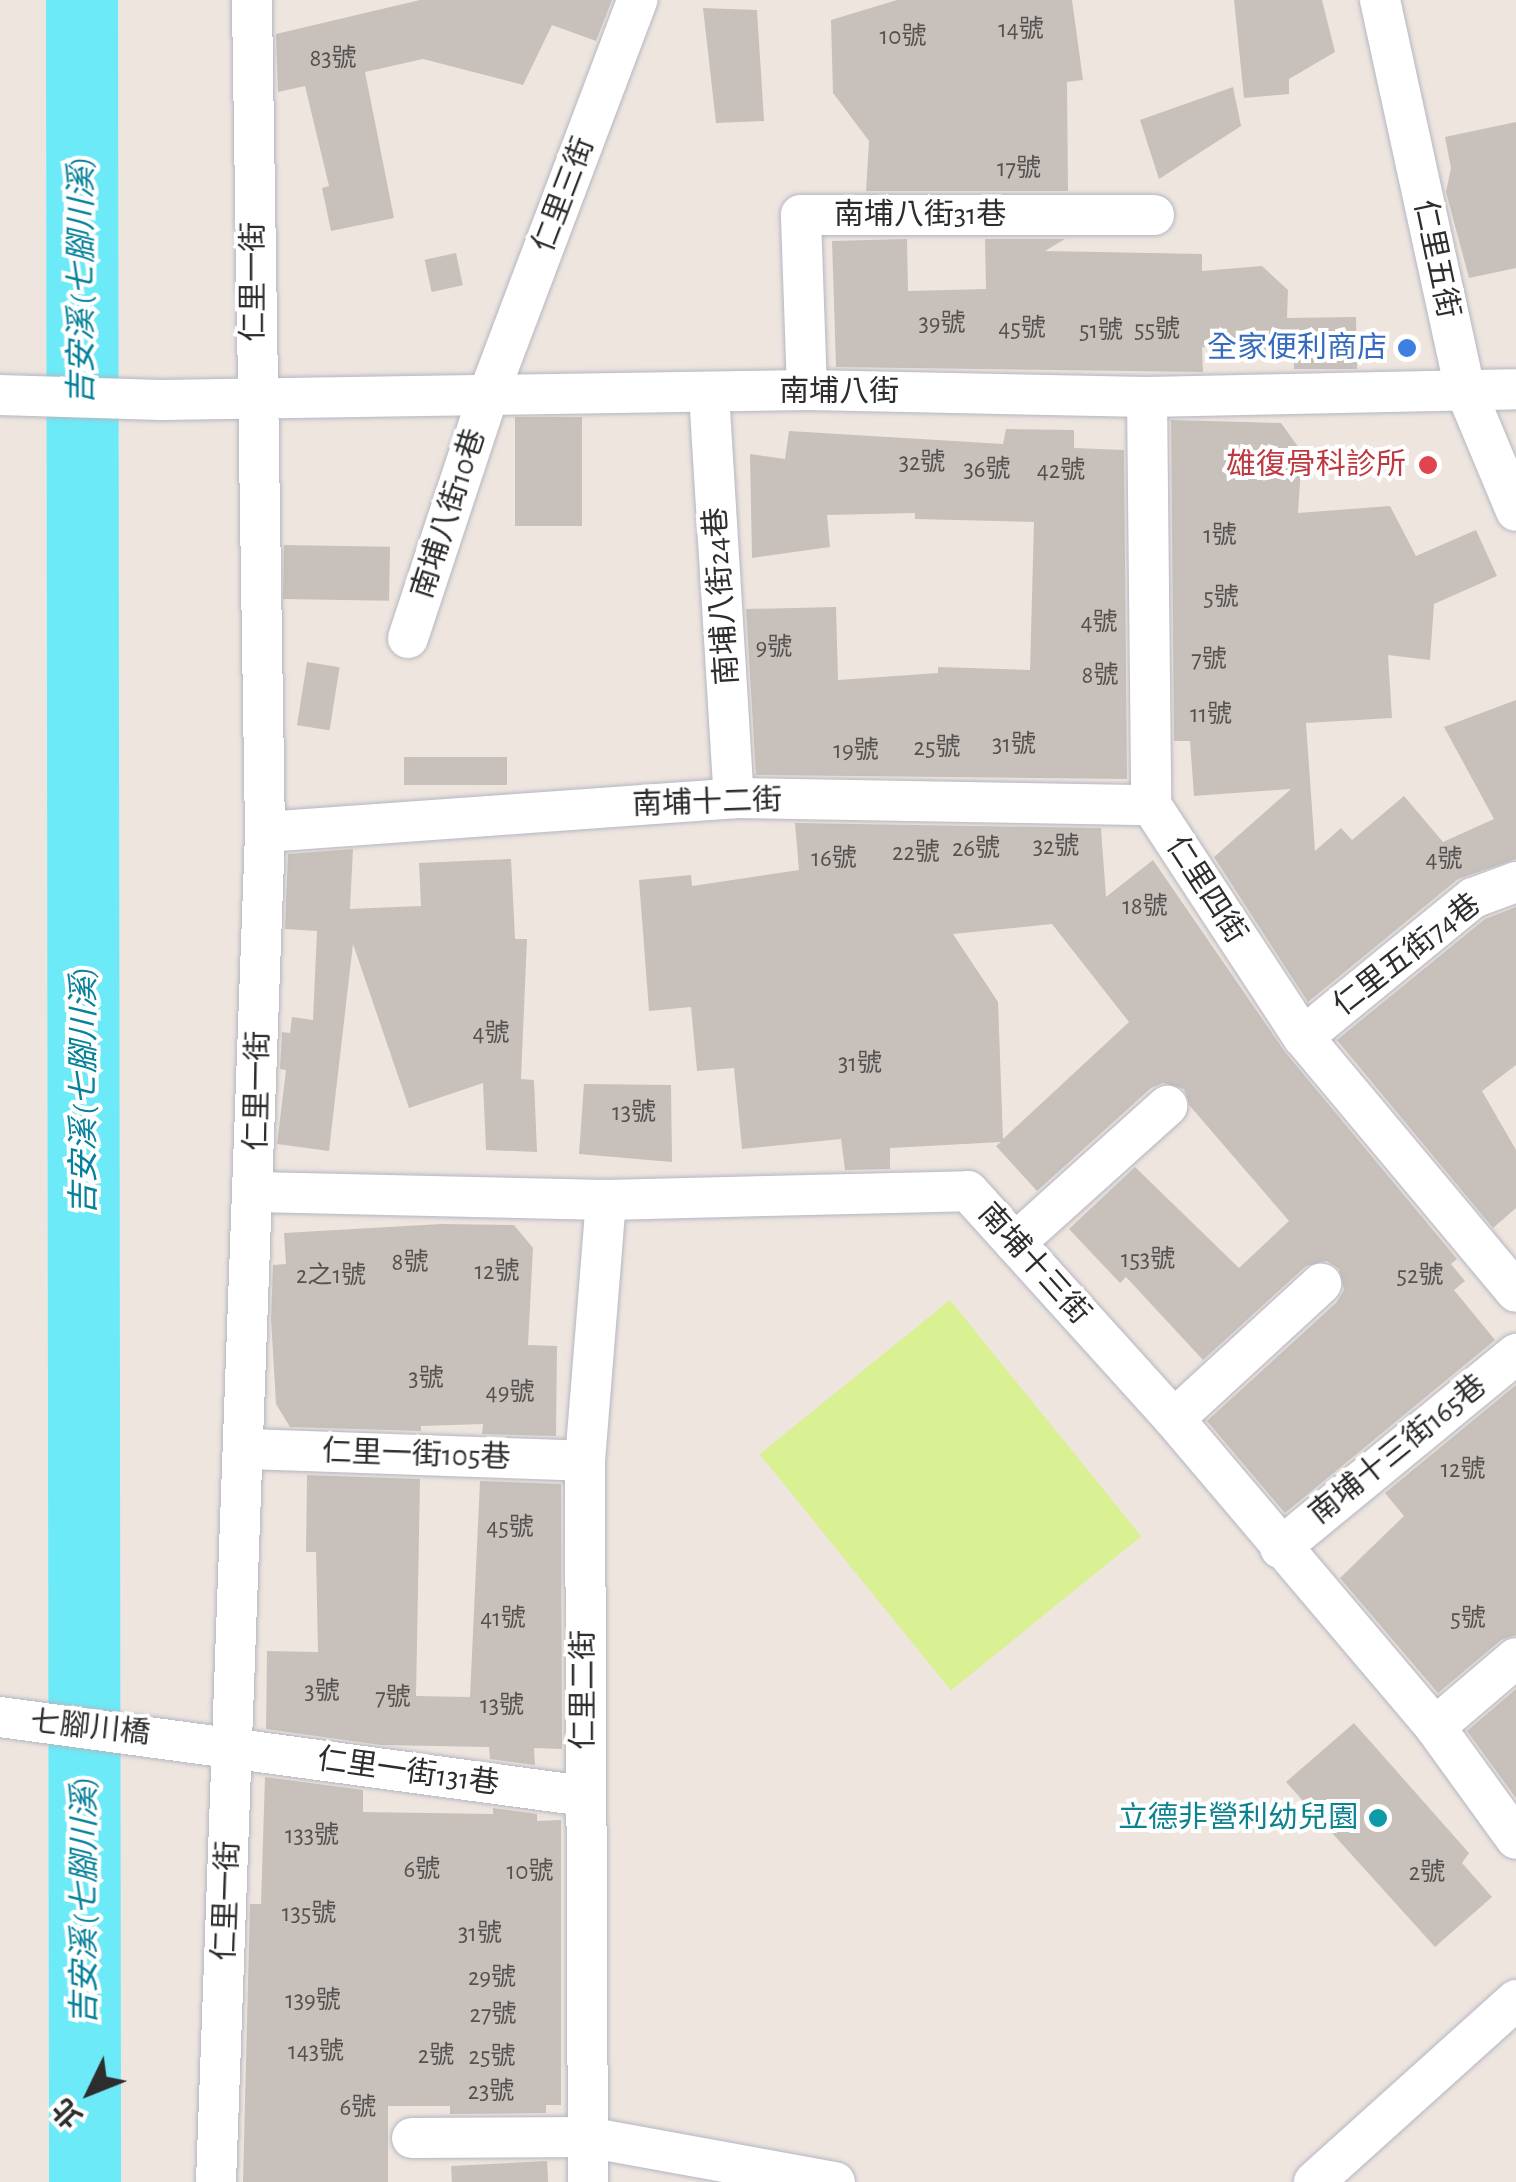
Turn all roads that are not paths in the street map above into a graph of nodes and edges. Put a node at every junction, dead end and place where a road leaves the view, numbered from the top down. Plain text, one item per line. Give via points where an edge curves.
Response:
1 (252, 0) edge
2 (637, 0) edge
3 (1380, 0) edge
4 (1154, 214) dead end
5 (1465, 389) junction
6 (1516, 389) edge
7 (490, 390) junction
8 (806, 390) junction
9 (709, 393) junction
10 (0, 395) edge
11 (1147, 398) junction
12 (254, 399) junction
13 (1516, 511) edge
14 (408, 638) dead end
15 (734, 798) junction
16 (1151, 804) junction
17 (264, 832) junction
18 (1516, 882) edge
19 (1303, 1037) junction
20 (1167, 1106) dead end
21 (256, 1192) junction
22 (606, 1200) junction
23 (1014, 1243) junction
24 (1321, 1284) dead end
25 (1516, 1292) edge
26 (1516, 1354) edge
27 (1174, 1420) junction
28 (246, 1449) junction
29 (585, 1462) junction
30 (1280, 1548) junction
31 (1516, 1658) edge
32 (0, 1718) edge
33 (1435, 1728) junction
34 (232, 1748) junction
35 (584, 1796) junction
36 (1516, 1839) edge
37 (1516, 2001) edge
38 (587, 2137) junction
39 (412, 2138) dead end
40 (216, 2182) edge
41 (588, 2182) edge
42 (835, 2182) edge
43 (1314, 2182) edge

1 - 12 street, 仁里一街
2 - 7 street, 仁里三街
3 - 5 street, 仁里五街
4 - 8 street, 南埔八街31巷 via 801,215
5 - 6 street, 南埔八街
5 - 11 street, 南埔八街
5 - 13 street, 仁里五街
7 - 9 street, 南埔八街
7 - 12 street, 南埔八街
7 - 14 street, 南埔八街10巷
8 - 9 street, 南埔八街
8 - 11 street, 南埔八街
9 - 15 street, 南埔八街24巷
10 - 12 street, 南埔八街
11 - 16 street, 仁里四街
12 - 17 street, 仁里一街
15 - 16 street, 南埔十二街
15 - 17 street, 南埔十二街
16 - 19 street, 仁里四街
17 - 21 street, 仁里一街
18 - 19 street, 仁里五街74巷 via 1473,898
19 - 25 street, 仁里四街
20 - 23 street
21 - 22 street, 南埔十三街
21 - 28 street, 仁里一街
22 - 23 street, 南埔十三街 via 968,1191
22 - 29 street, 仁里二街
23 - 27 street, 南埔十三街
24 - 27 street
26 - 30 street, 南埔十三街165巷
27 - 30 street, 南埔十三街
28 - 29 street, 仁里一街105巷
28 - 34 street, 仁里一街
29 - 35 street, 仁里二街
30 - 33 street, 南埔十三街
31 - 33 street
32 - 34 street, 七腳川橋
33 - 36 street, 南埔十三街
34 - 35 street, 仁里一街131巷
34 - 40 street, 仁里一街
35 - 38 street, 仁里二街
37 - 43 street
38 - 39 street
38 - 41 street, 仁里二街
38 - 42 street

